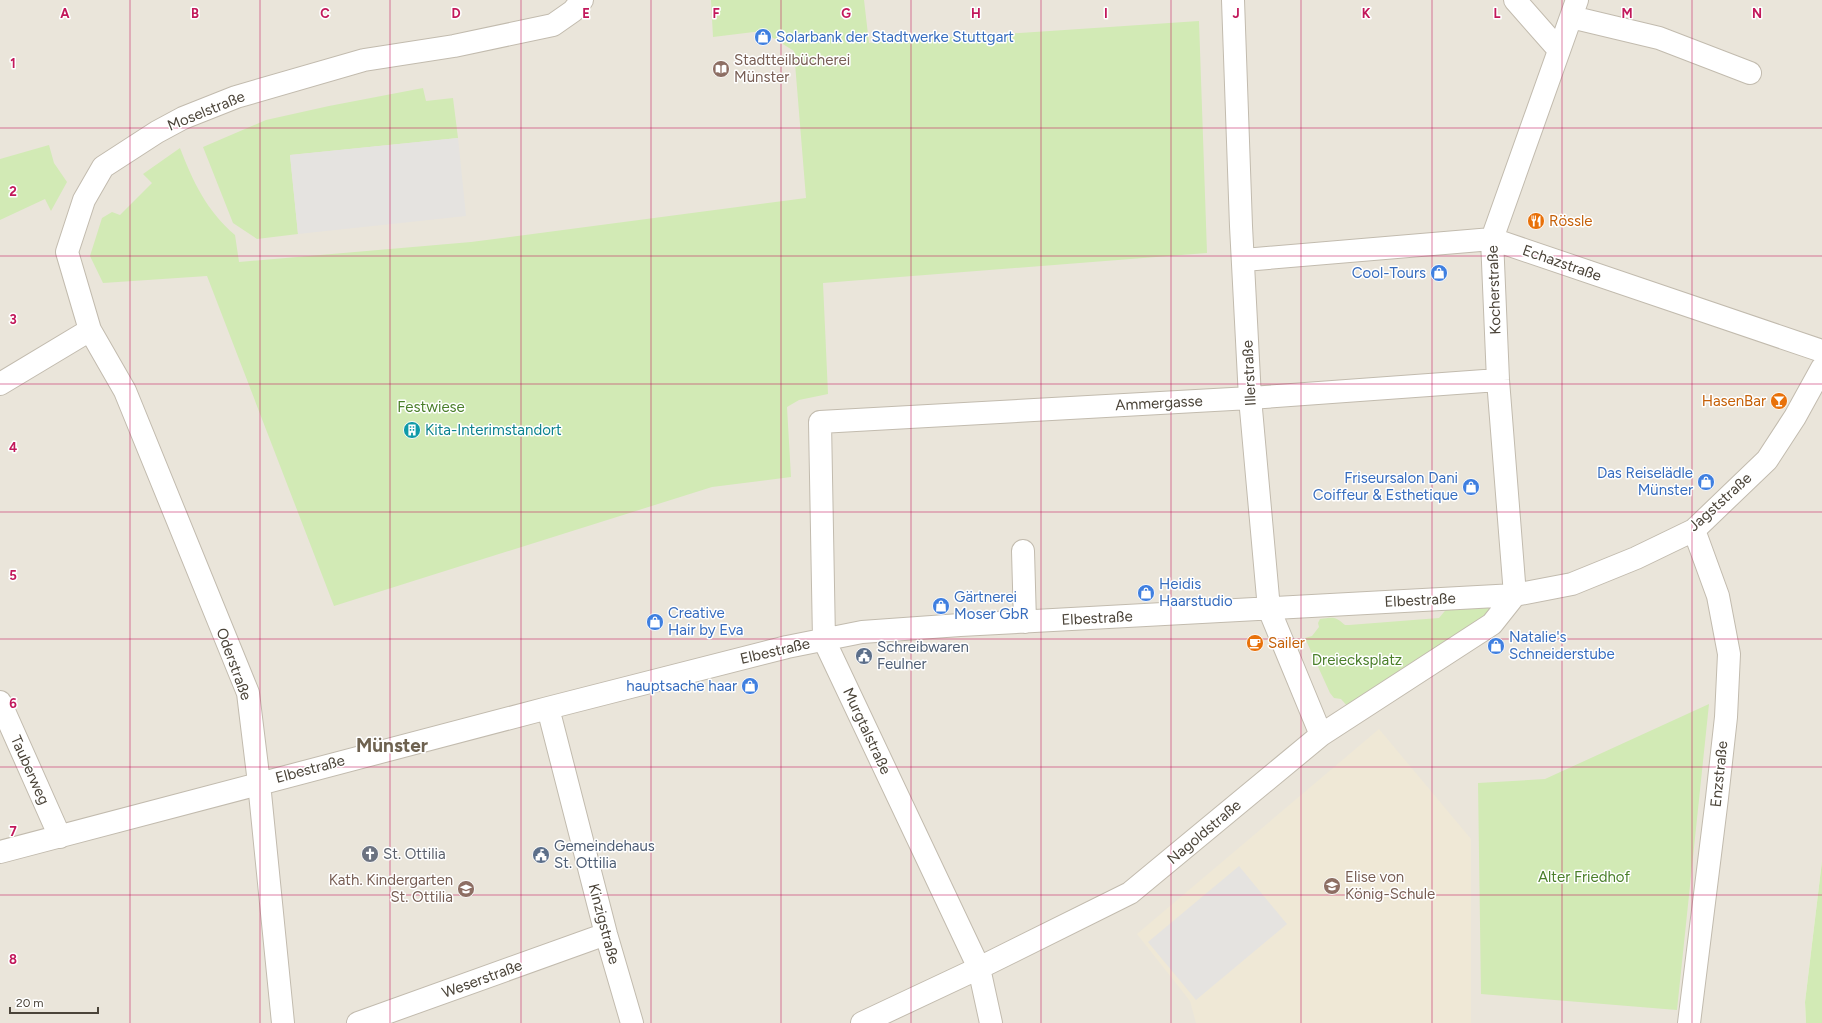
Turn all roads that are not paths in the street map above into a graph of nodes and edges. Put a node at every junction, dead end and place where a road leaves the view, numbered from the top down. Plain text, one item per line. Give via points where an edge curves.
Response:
1 (582, 0) edge
2 (1233, 0) edge
3 (1515, 0) edge
4 (1574, 9) edge
5 (1559, 50) junction
6 (1750, 73) dead end
7 (1492, 239) junction
8 (1244, 260) junction
9 (90, 330) junction
10 (1822, 351) edge
11 (1822, 368) edge
12 (1498, 380) junction
13 (0, 384) edge
14 (1250, 398) junction
15 (820, 422) joint
16 (1694, 530) junction
17 (1023, 551) dead end
18 (1572, 584) joint
19 (1515, 595) junction
20 (1269, 609) junction
21 (1025, 622) junction
22 (824, 640) junction
23 (0, 702) edge
24 (548, 708) junction
25 (1321, 735) junction
26 (259, 782) junction
27 (60, 837) junction
28 (0, 852) edge
29 (606, 934) junction
30 (979, 968) junction
31 (283, 1023) edge
32 (358, 1023) edge
33 (632, 1023) edge
34 (862, 1023) edge
35 (991, 1023) edge
36 (1689, 1023) edge

1 - 9 street, Moselstraße via 552,25 454,46 364,60 236,97 182,118 128,150 103,167 84,200 67,252
2 - 8 street, Illerstraße
3 - 5 street
4 - 5 street, Kocherstraße
4 - 6 street
5 - 7 street, Kocherstraße
7 - 8 street, Echazstraße
7 - 10 street, Echazstraße
7 - 12 street, Kocherstraße
8 - 14 street, Illerstraße
9 - 13 street
9 - 26 street, Oderstraße via 125,392 248,693
11 - 16 street, Jagststraße via 1796,417 1766,460
12 - 14 street, Ammergasse
12 - 19 street, Kocherstraße
14 - 15 street, Ammergasse
14 - 20 street, Illerstraße
15 - 22 street, Murgtalstraße
16 - 18 street, Jagststraße via 1636,558
16 - 36 street, Enzstraße via 1718,596 1729,654 1723,747
17 - 21 street
18 - 19 street, Elbestraße
19 - 20 street, Elbestraße
19 - 25 street, Nagoldstraße via 1492,624
20 - 21 street, Elbestraße
20 - 25 street, Illerstraße
21 - 22 street, Elbestraße via 862,632
22 - 24 street, Elbestraße
22 - 30 street, Murgtalstraße
23 - 27 street, Tauberweg
24 - 26 street, Elbestraße
24 - 29 street, Kinzigstraße
25 - 30 street, Nagoldstraße via 1130,893
26 - 27 street, Elbestraße
26 - 31 street, Oderstraße
27 - 28 street, Elbestraße
29 - 32 street, Weserstraße
29 - 33 street, Kinzigstraße
30 - 34 street, Nagoldstraße
30 - 35 street, Murgtalstraße

